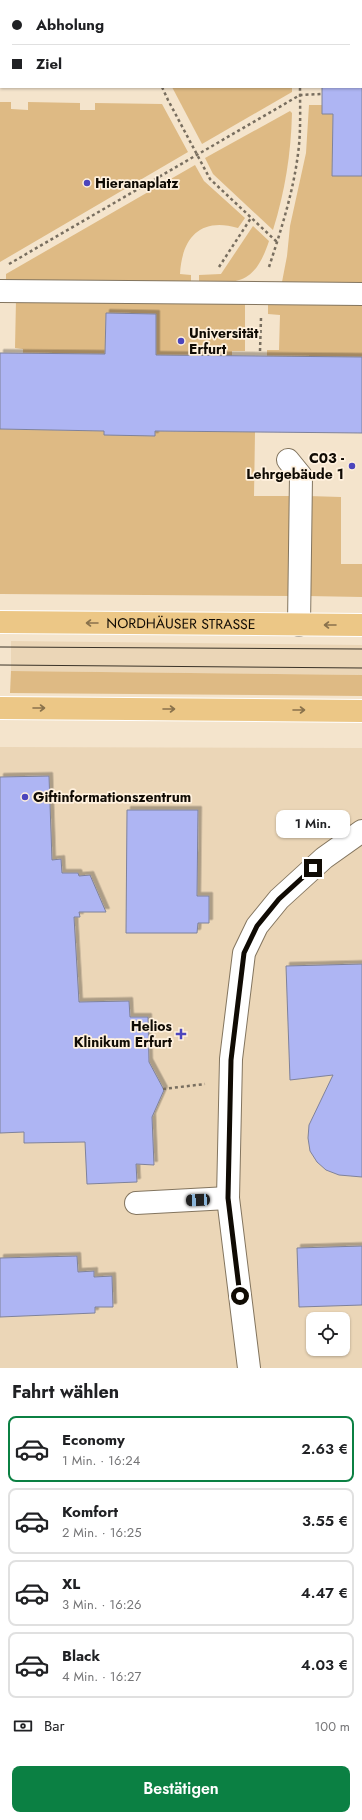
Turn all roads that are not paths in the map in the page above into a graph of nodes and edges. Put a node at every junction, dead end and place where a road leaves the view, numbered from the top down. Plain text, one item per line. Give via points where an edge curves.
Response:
1 (0, 291) edge
2 (362, 294) edge
3 (288, 460) dead end
4 (0, 622) edge
5 (299, 625) junction
6 (362, 625) edge
7 (0, 708) edge
8 (362, 711) edge
9 (362, 831) edge
10 (228, 1198) junction
11 (136, 1203) dead end
12 (249, 1368) edge

1 - 2 lane
3 - 5 lane via 301,476
5 -> 4 main road, NORDHÄUSER STRASSE
6 -> 5 main road, NORDHÄUSER STRASSE
7 -> 8 main road
9 - 10 lane via 324,858 284,894 257,926 244,953 231,1060
10 - 11 lane
10 - 12 lane

